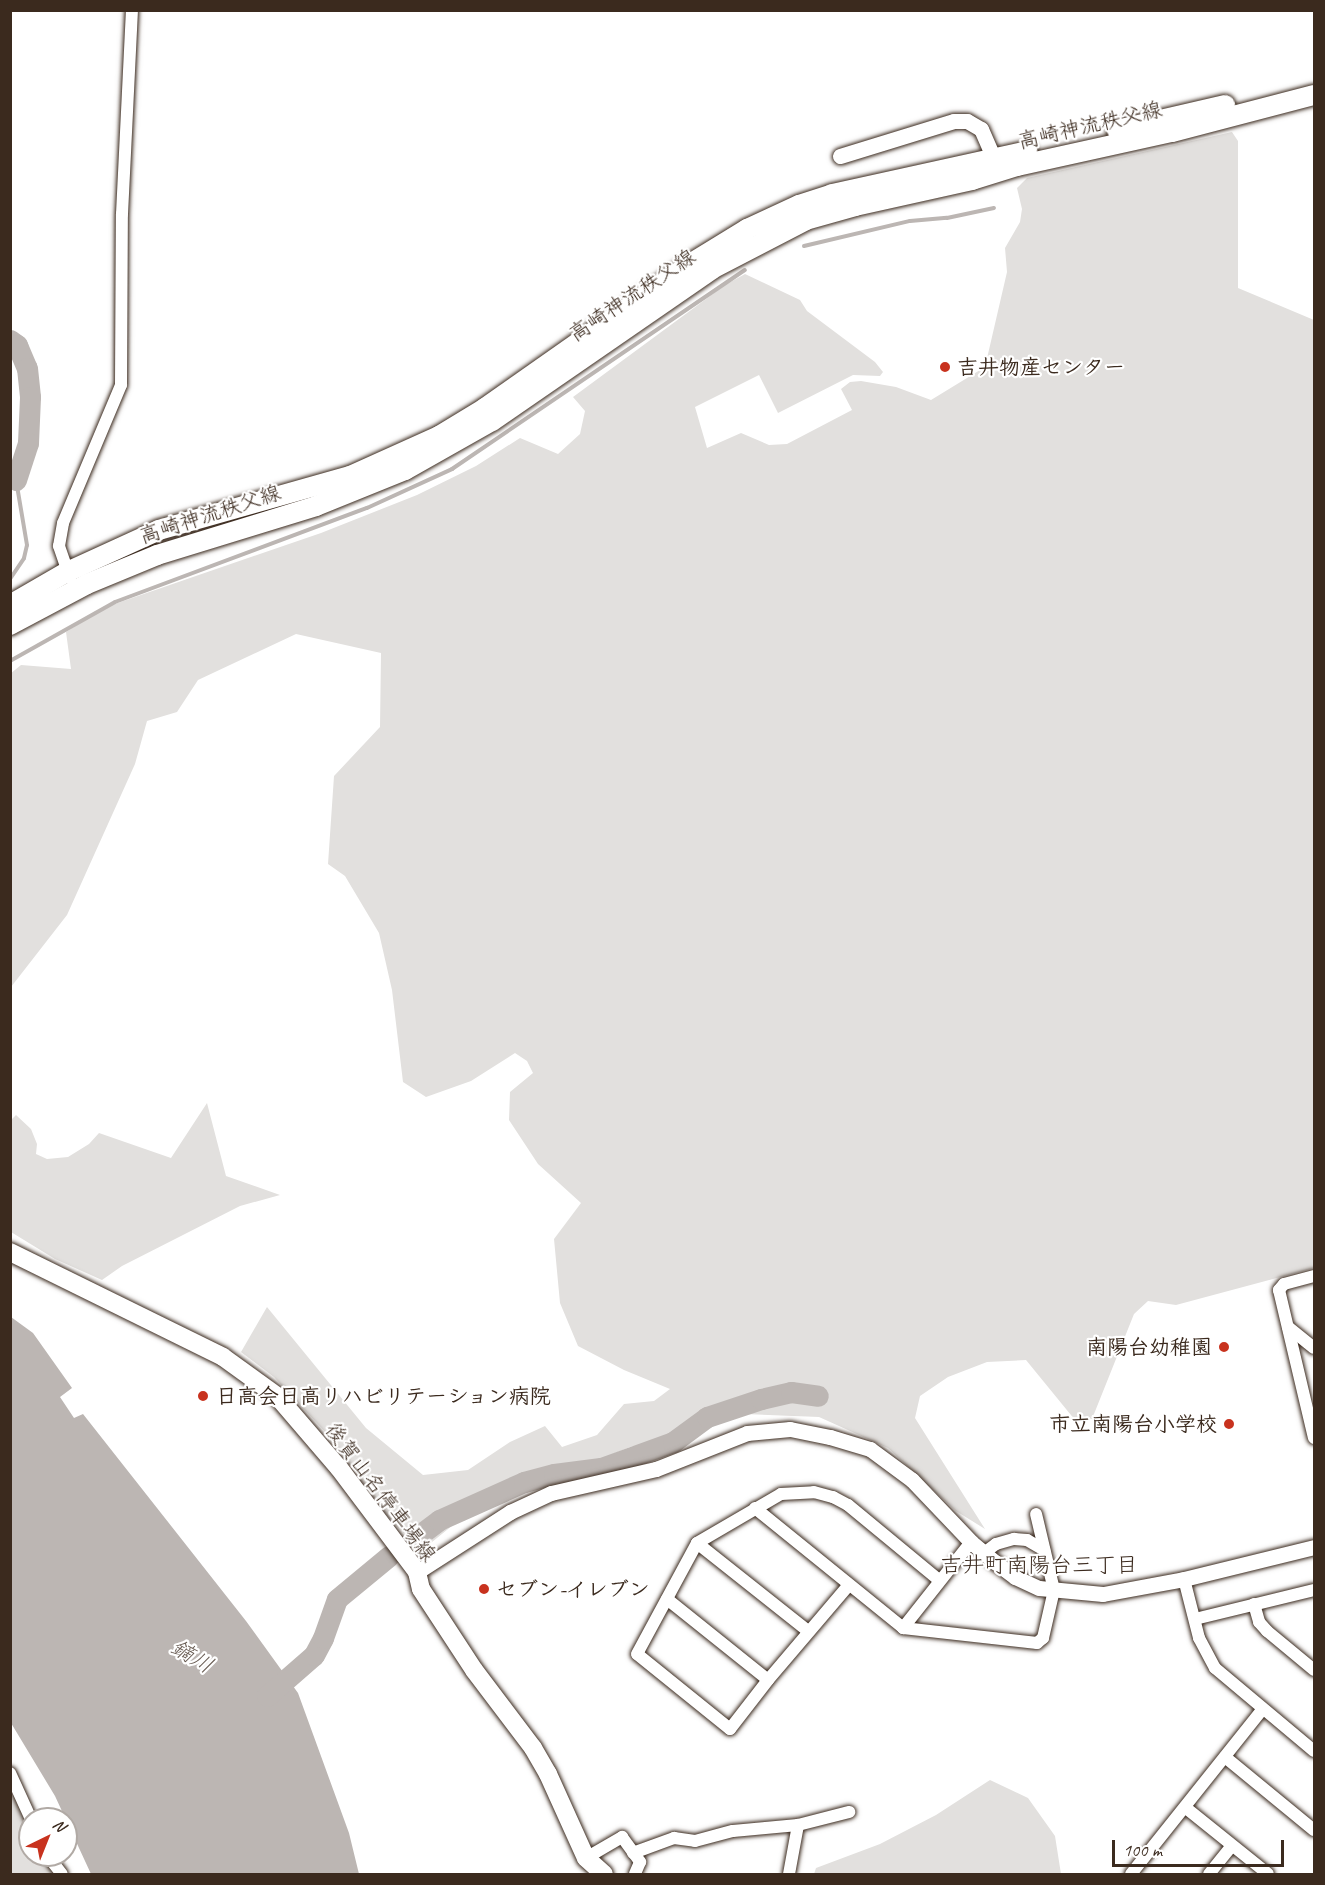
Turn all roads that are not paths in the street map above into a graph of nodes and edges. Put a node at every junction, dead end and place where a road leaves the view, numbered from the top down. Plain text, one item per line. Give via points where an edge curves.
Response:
1 (132, 10) edge
2 (1314, 83) edge
3 (1314, 95) edge
4 (840, 156) dead end
5 (997, 165) junction
6 (67, 572) junction
7 (75, 590) junction
8 (10, 605) edge
9 (10, 626) edge
10 (10, 1252) edge
11 (1314, 1276) edge
12 (1288, 1327) junction
13 (1314, 1348) edge
14 (1314, 1432) edge
15 (754, 1508) junction
16 (1036, 1514) dead end
17 (971, 1542) junction
18 (697, 1543) junction
19 (1314, 1547) edge
20 (1044, 1550) junction
21 (984, 1553) junction
22 (417, 1572) junction
23 (1184, 1579) junction
24 (939, 1581) junction
25 (848, 1586) junction
26 (1054, 1590) junction
27 (1314, 1590) edge
28 (667, 1599) junction
29 (1254, 1604) junction
30 (1195, 1619) junction
31 (903, 1628) junction
32 (808, 1631) junction
33 (1314, 1670) edge
34 (768, 1680) junction
35 (1262, 1710) junction
36 (1314, 1751) edge
37 (1225, 1757) junction
38 (10, 1773) edge
39 (26, 1807) edge
40 (1186, 1808) junction
41 (849, 1812) dead end
42 (798, 1825) junction
43 (1314, 1830) edge
44 (1232, 1846) junction
45 (633, 1853) junction
46 (586, 1858) junction
47 (604, 1875) edge
48 (635, 1875) edge
49 (789, 1875) edge
50 (1131, 1875) edge
51 (1209, 1875) edge
52 (1268, 1875) edge

1 - 6 street via 122,214 121,385 63,523 59,546
2 - 5 main road, 高崎神流秩父線
3 - 5 main road, 高崎神流秩父線
4 - 5 street via 954,121 967,121 981,129
5 - 6 main road, 高崎神流秩父線 via 832,194 799,205 747,229 690,264 439,436 350,476 159,530
5 - 7 main road, 高崎神流秩父線 via 828,212 789,227 712,269 492,422 405,470 316,506 157,555
6 - 7 street
6 - 8 main road, 高崎神流秩父線
7 - 9 main road, 高崎神流秩父線
10 - 22 main road, 後賀山名停車場線 via 223,1357 277,1396 339,1468
11 - 12 street via 1281,1286
12 - 13 street
12 - 14 street
15 - 18 street
15 - 24 street via 793,1492 833,1497 848,1505
15 - 25 street
16 - 20 street
17 - 21 street
17 - 22 street via 912,1480 870,1449 790,1429 747,1433 656,1469 551,1492 510,1512
17 - 24 street
18 - 28 street
18 - 32 street
19 - 23 street
20 - 21 street via 1027,1540 1014,1539 996,1544
20 - 26 street
21 - 26 street via 1015,1577
22 - 46 main road, 後賀山名停車場線 via 421,1589 474,1670 538,1756
23 - 26 street via 1103,1594
23 - 30 street
24 - 31 street
25 - 31 street
25 - 32 street
26 - 31 street via 1043,1638 1037,1643
27 - 29 street
28 - 34 street
28 - 34 street via 637,1654 730,1729
29 - 30 street
29 - 33 street via 1259,1622
30 - 35 street via 1205,1652 1215,1668
32 - 34 street
35 - 36 street
35 - 37 street
37 - 40 street
37 - 43 street
38 - 39 street
40 - 44 street
40 - 50 street
41 - 42 street
42 - 45 street via 733,1831 695,1841 674,1838
42 - 49 street
44 - 51 street
44 - 52 street
45 - 46 street via 622,1837
45 - 48 street via 640,1862
46 - 47 main road, 後賀山名停車場線

